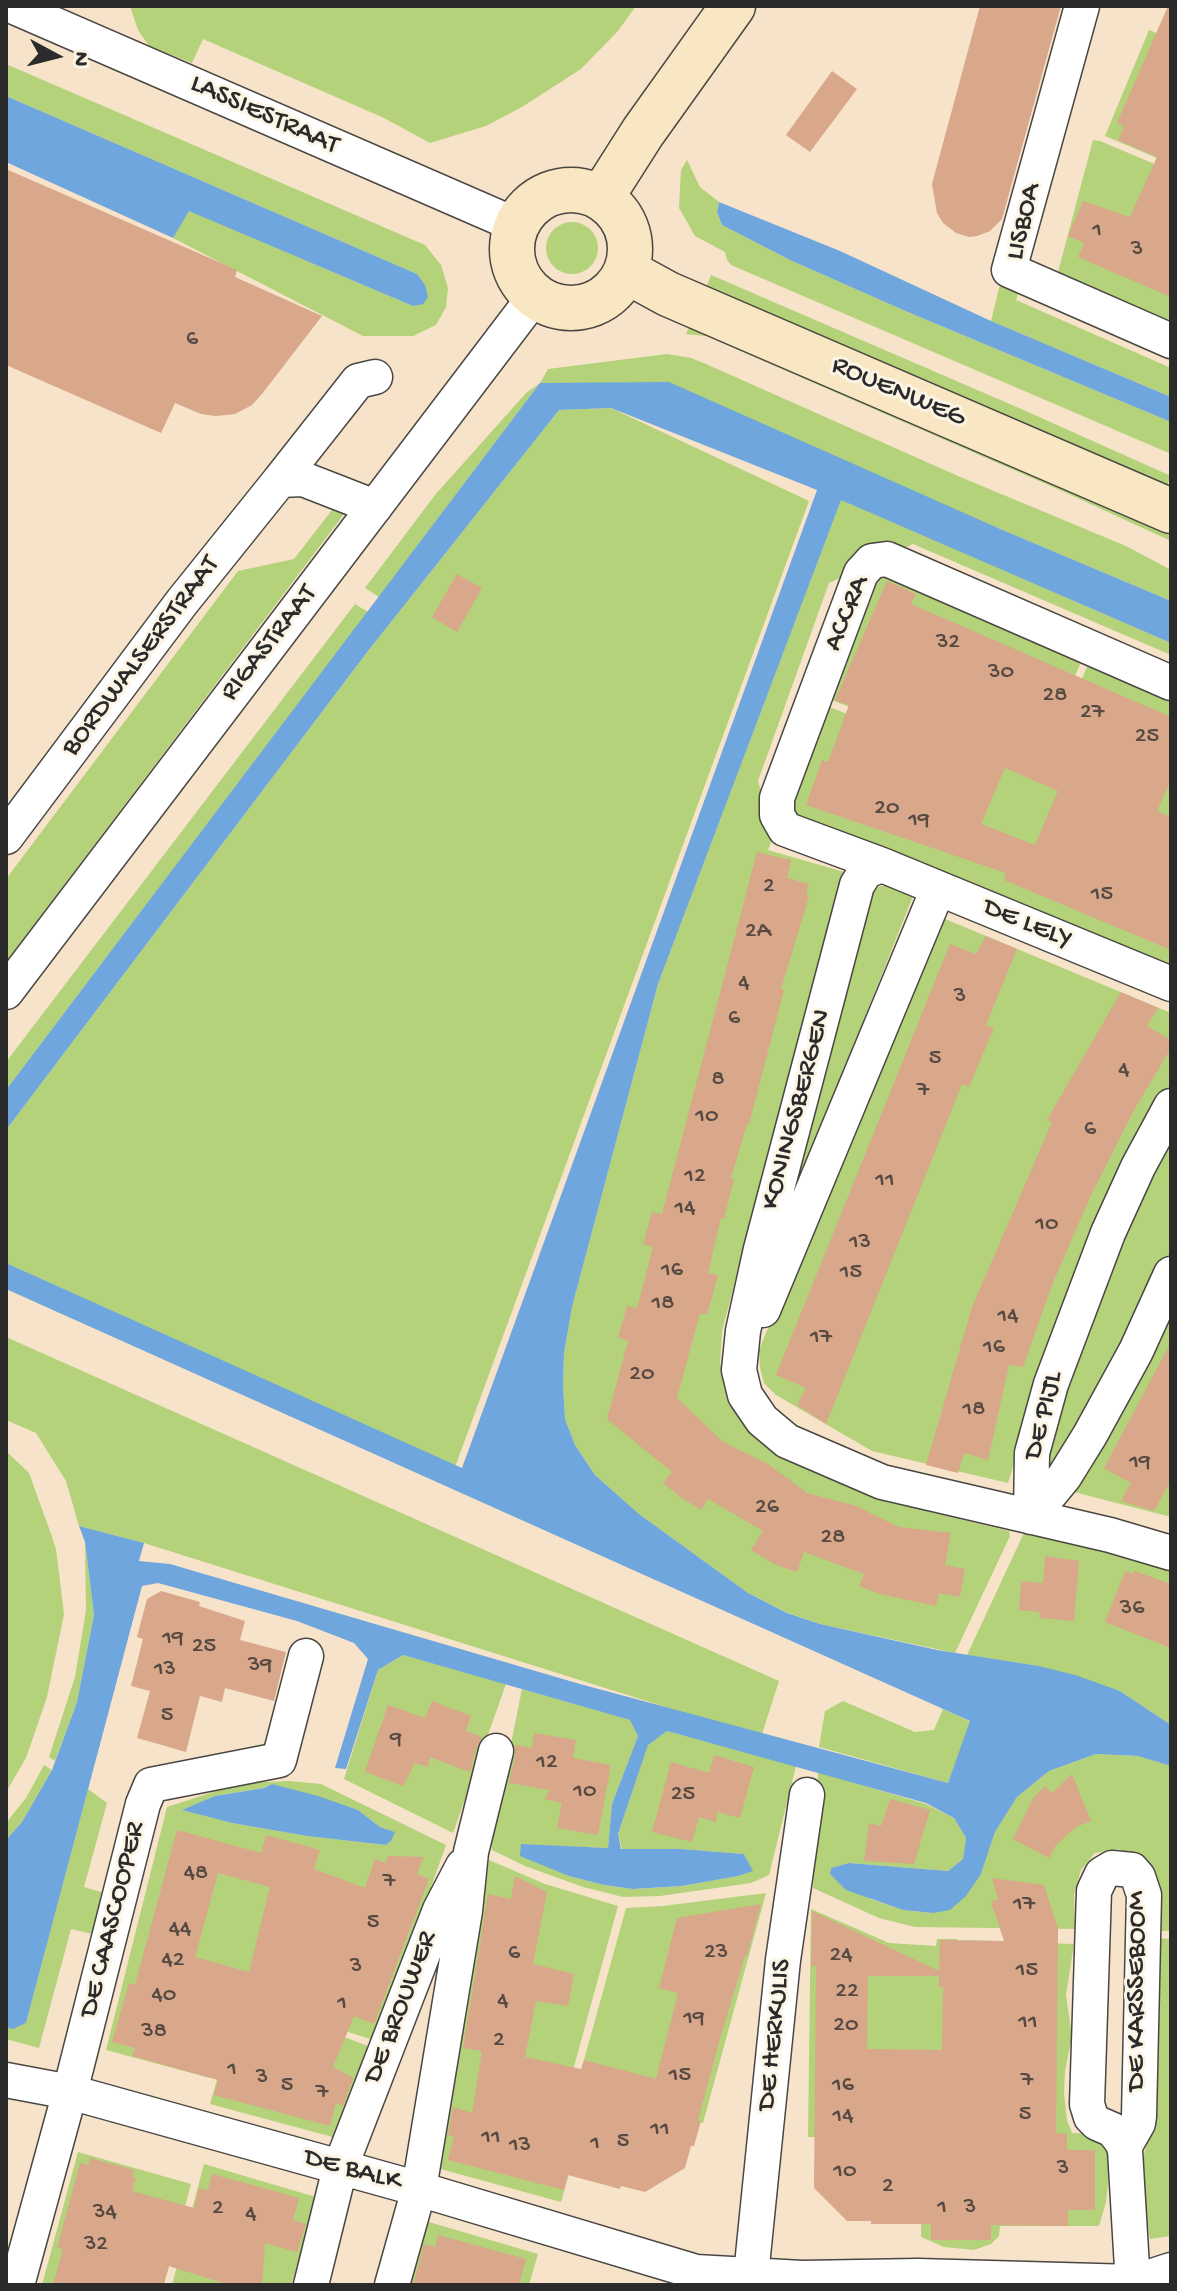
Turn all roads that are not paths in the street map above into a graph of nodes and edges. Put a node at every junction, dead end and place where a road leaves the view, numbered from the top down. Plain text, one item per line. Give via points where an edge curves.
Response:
1 (12, 6) edge
2 (733, 6) edge
3 (1082, 6) edge
4 (601, 198) junction
5 (516, 225) junction
6 (626, 271) junction
7 (535, 296) junction
8 (1171, 341) edge
9 (375, 377) dead end
10 (280, 480) junction
11 (375, 507) junction
12 (1171, 511) edge
13 (1171, 683) edge
14 (6, 837) edge
15 (882, 865) junction
16 (938, 889) junction
17 (1171, 984) edge
18 (6, 992) edge
19 (1171, 1106) edge
20 (1171, 1274) edge
21 (739, 1370) junction
22 (1031, 1517) junction
23 (1171, 1553) edge
24 (306, 1656) dead end
25 (496, 1751) dead end
26 (807, 1795) dead end
27 (471, 1852) junction
28 (6, 2080) edge
29 (70, 2092) junction
30 (1125, 2150) junction
31 (340, 2168) junction
32 (419, 2189) junction
33 (1171, 2270) edge
34 (751, 2275) junction
35 (694, 2279) edge
36 (1137, 2284) edge
37 (17, 2285) edge
38 (311, 2285) edge
39 (392, 2285) edge

1 - 5 street, LASSIESTRAAT
2 - 4 main road
3 - 8 street, LISBOA via 1009,270
4 - 5 main road via 576,190 551,193 529,207
4 - 6 main road via 627,230
5 - 7 main road via 515,268
6 - 7 main road via 605,298 588,306 553,306
6 - 12 main road, ROUENWEG via 668,294
7 - 11 street, RIGASTRAAT
9 - 10 street, BORDWALSERSTRAAT via 358,381
10 - 11 street via 303,479
10 - 14 street, BORDWALSERSTRAAT
11 - 18 street, RIGASTRAAT
13 - 15 street, ACCRA via 887,559 872,561 861,573 777,798 777,815 785,829
15 - 16 street, DE LELY
15 - 21 street, KONINGSBERGEN via 866,871 857,885 753,1279
16 - 17 street, DE LELY
16 - 21 street, KONINGSBERGEN
19 - 22 street, DE PIJL via 1108,1233 1051,1384 1032,1453
20 - 22 street, DE PIJL via 1090,1435
21 - 22 street, KONINGSBERGEN via 745,1395 762,1420 787,1441 882,1482
22 - 23 street, KONINGSBERGEN
24 - 29 street, DE CAASCOOPER via 279,1760 151,1785
25 - 27 street, DE BROUWER
26 - 34 street, DE HERKULIS via 783,1960
27 - 31 street, DE BROUWER via 440,1910
27 - 32 street, DE BROUWER
28 - 29 street, DE BALK
29 - 31 street, DE BALK
29 - 37 street, DE CAASCOOPER
30 - 30 street, DE KARSSEBOOM via 1117,2134 1091,2117 1087,2104 1094,1891 1102,1874 1112,1868 1132,1870 1144,1895 1139,2116
30 - 36 street, DE KARSSEBOOM
31 - 32 street, DE BALK
31 - 38 street, DE BROUWER
32 - 35 street, DE BALK
32 - 39 street, DE BROUWER
33 - 36 street, DE BALK
34 - 35 street, DE BALK
34 - 36 street, DE BALK

